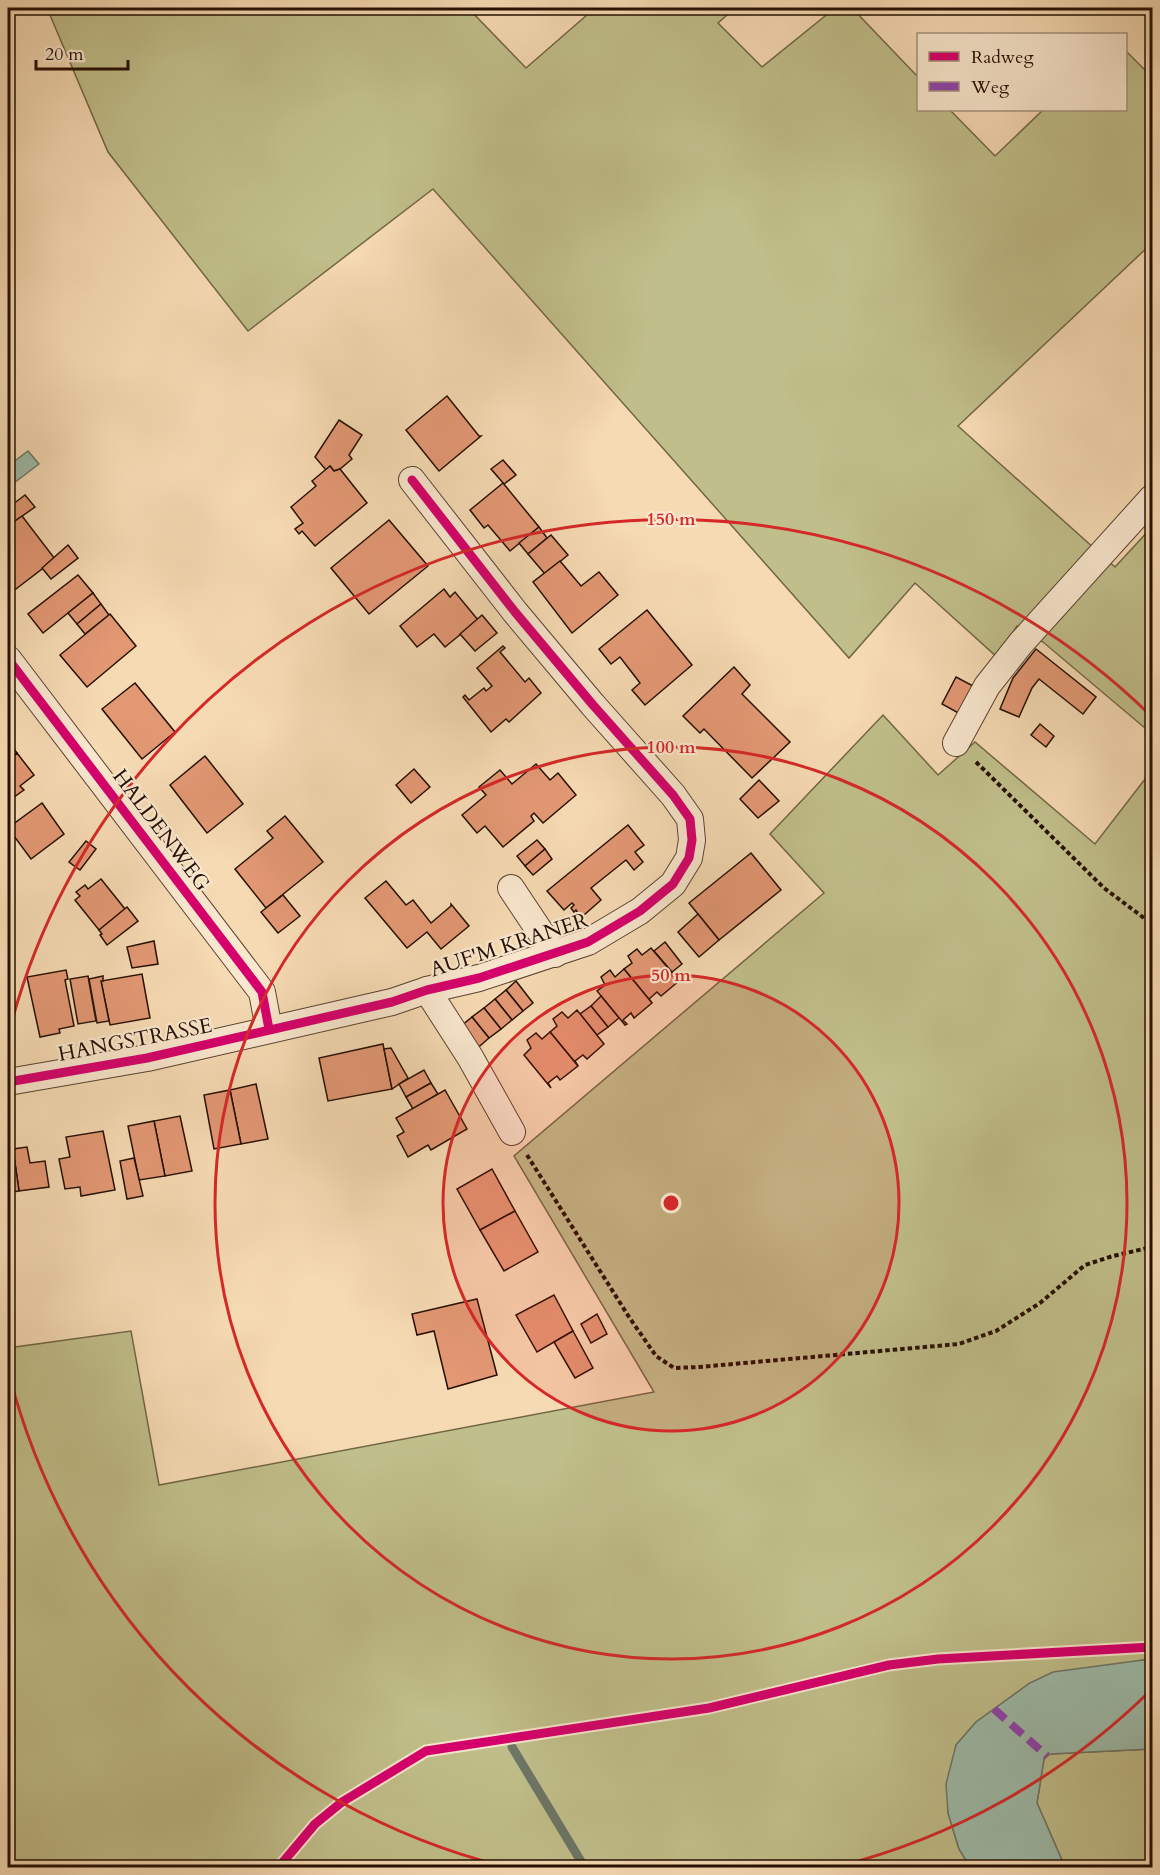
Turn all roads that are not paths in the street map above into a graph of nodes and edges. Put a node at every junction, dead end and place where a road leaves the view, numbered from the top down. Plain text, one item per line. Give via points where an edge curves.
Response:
1 (412, 480) dead end
2 (1152, 498) edge
3 (8, 659) edge
4 (956, 743) road end
5 (511, 888) dead end
6 (555, 954) junction
7 (427, 990) junction
8 (269, 1029) junction
9 (8, 1082) edge
10 (512, 1132) road end

1 - 6 street, AUF'M KRANER via 515,612 690,819 689,858 673,884 640,911 588,942
2 - 4 street via 1021,643 987,686
3 - 8 street, HALDENWEG via 262,992
5 - 6 street, AUF'M KRANER
6 - 7 street, AUF'M KRANER
7 - 8 street, AUF'M KRANER via 392,1002
7 - 10 street
8 - 9 street, HANGSTRASSE via 147,1058

